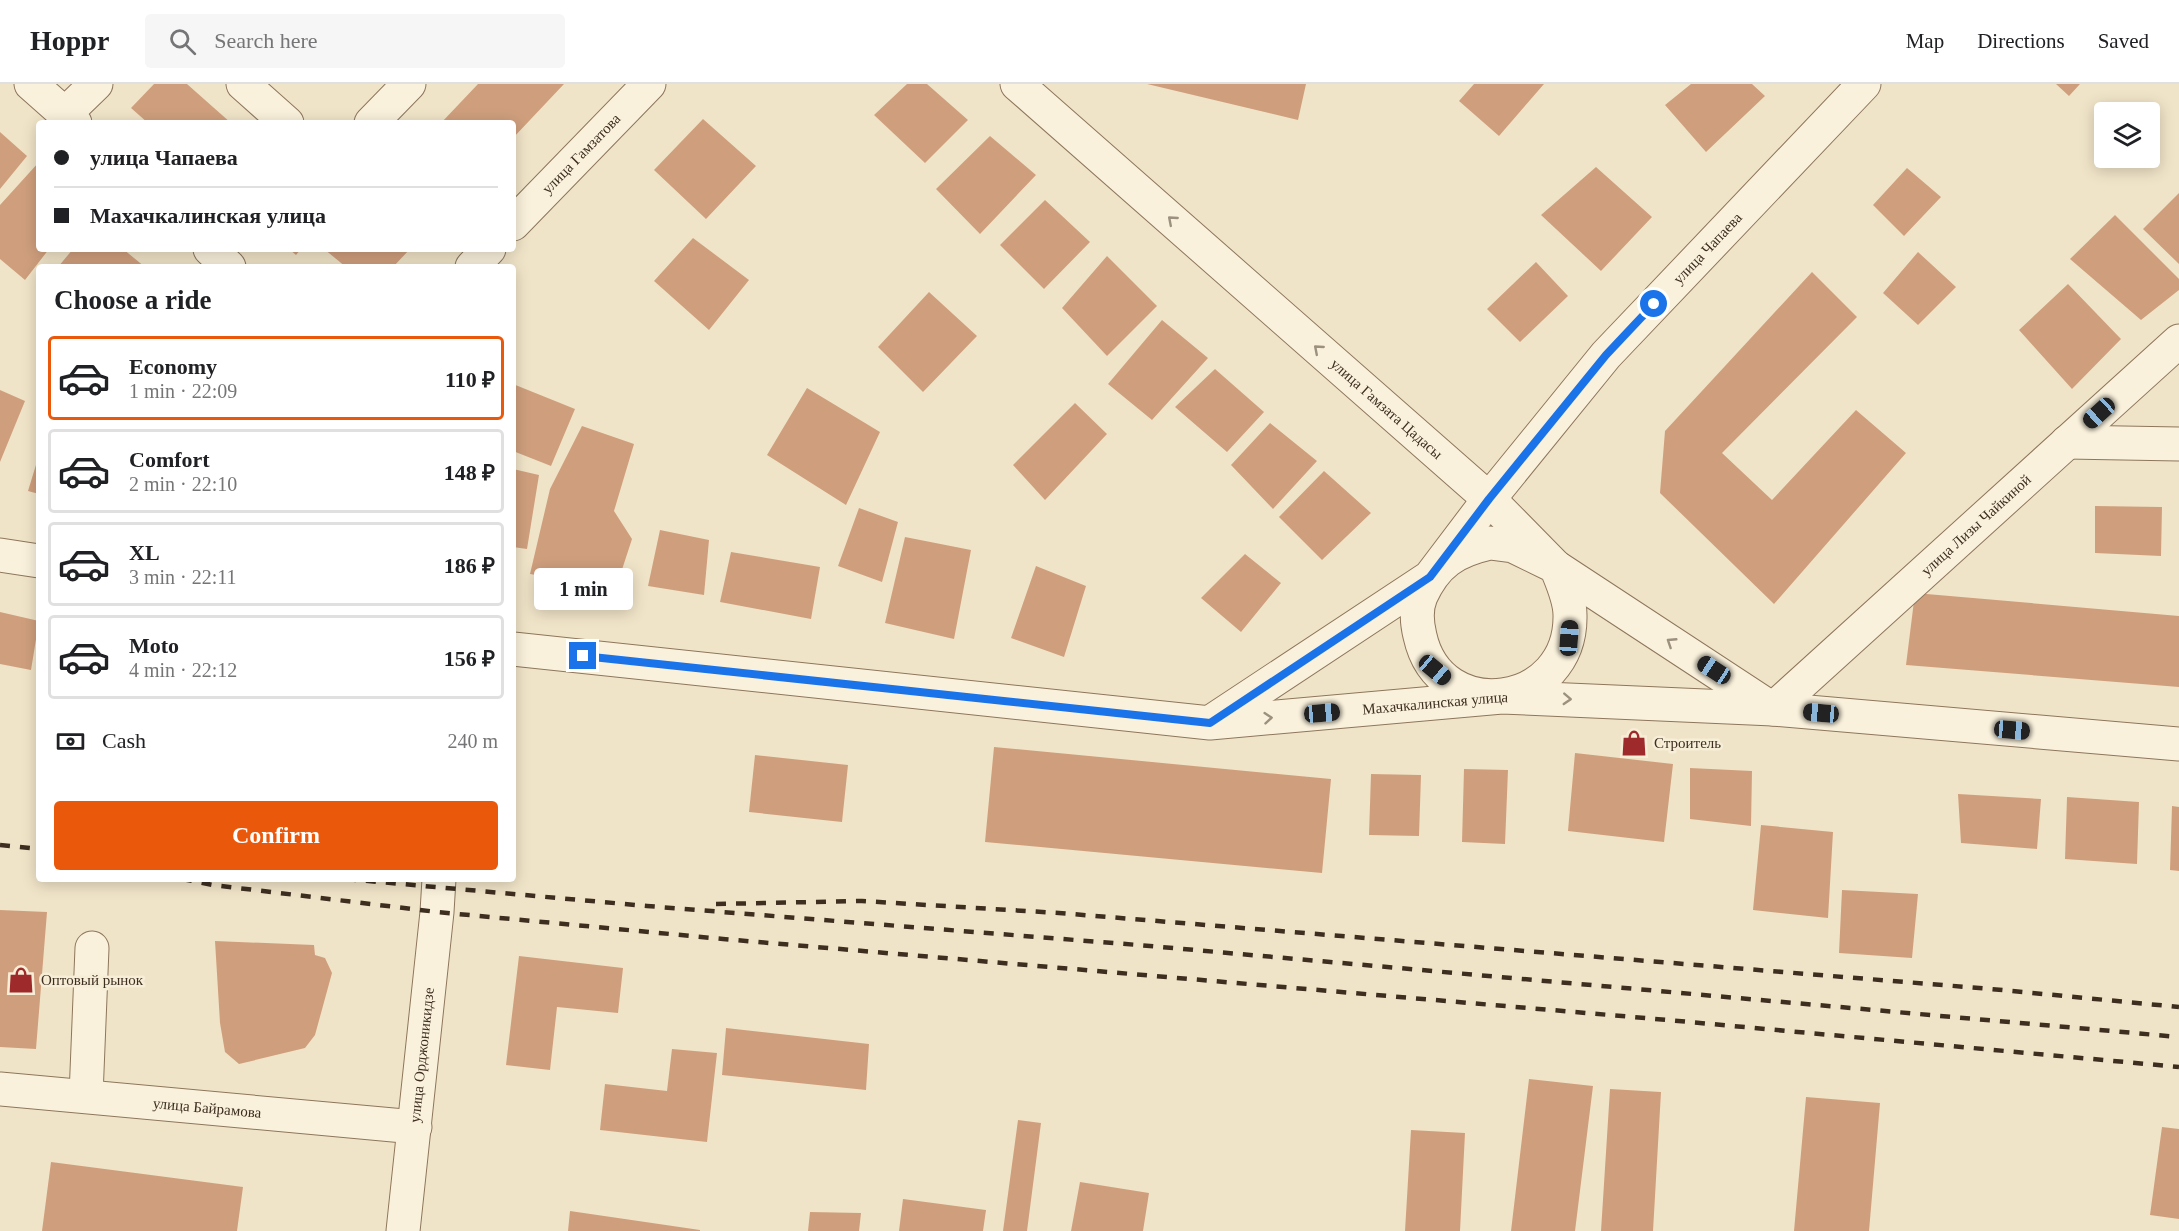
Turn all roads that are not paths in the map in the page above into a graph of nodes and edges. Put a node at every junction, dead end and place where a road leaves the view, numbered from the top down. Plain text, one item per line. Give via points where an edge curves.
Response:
1 (31, 84) edge
2 (96, 84) edge
3 (243, 84) edge
4 (409, 84) edge
5 (649, 84) edge
6 (1017, 84) edge
7 (1864, 84) edge
8 (70, 118) edge
9 (284, 120) edge
10 (374, 120) edge
11 (516, 221) edge
12 (213, 252) edge
13 (486, 252) edge
14 (226, 264) edge
15 (474, 264) edge
16 (2179, 341) edge
17 (2067, 442) junction
18 (2179, 444) edge
19 (1489, 499) junction
20 (0, 555) edge
21 (36, 561) edge
22 (1556, 567) junction
23 (1430, 577) junction
24 (516, 649) edge
25 (1502, 697) junction
26 (1773, 709) junction
27 (1210, 723) junction
28 (2179, 744) edge
29 (439, 882) edge
30 (92, 948) dead end
31 (0, 1089) edge
32 (86, 1096) junction
33 (415, 1127) junction
34 (403, 1231) edge

1 - 8 street
2 - 8 street
3 - 9 street
4 - 10 street
5 - 11 street, улица Гамзатова
19 -> 6 street, улица Гамзата Цадасы
7 - 19 street, улица Чапаева via 1606,355
12 - 14 street
13 - 15 street
16 - 17 street, улица Лизы Чайкиной
17 - 18 street
17 - 26 street, улица Лизы Чайкиной
19 - 22 street, улица Гамзата Цадасы
19 - 23 street, улица Чапаева
20 - 21 street
22 - 23 street via 1513,546 1490,543 1466,548 1446,560
22 - 25 street via 1570,613 1569,638 1560,659 1544,678
26 -> 22 street, улица Гамзата Цадасы
23 - 25 street via 1420,600 1417,624 1422,648 1435,670 1454,686 1477,695
23 - 27 street, улица Чапаева
24 - 27 street, Махачкалинская улица
25 -> 26 street, Махачкалинская улица
27 -> 25 street, Махачкалинская улица
26 - 28 street, Махачкалинская улица
29 - 33 street, улица Орджоникидзе
30 - 32 street
31 - 32 street, улица Байрамова
32 - 33 street, улица Байрамова
33 - 34 street, улица Орджоникидзе

